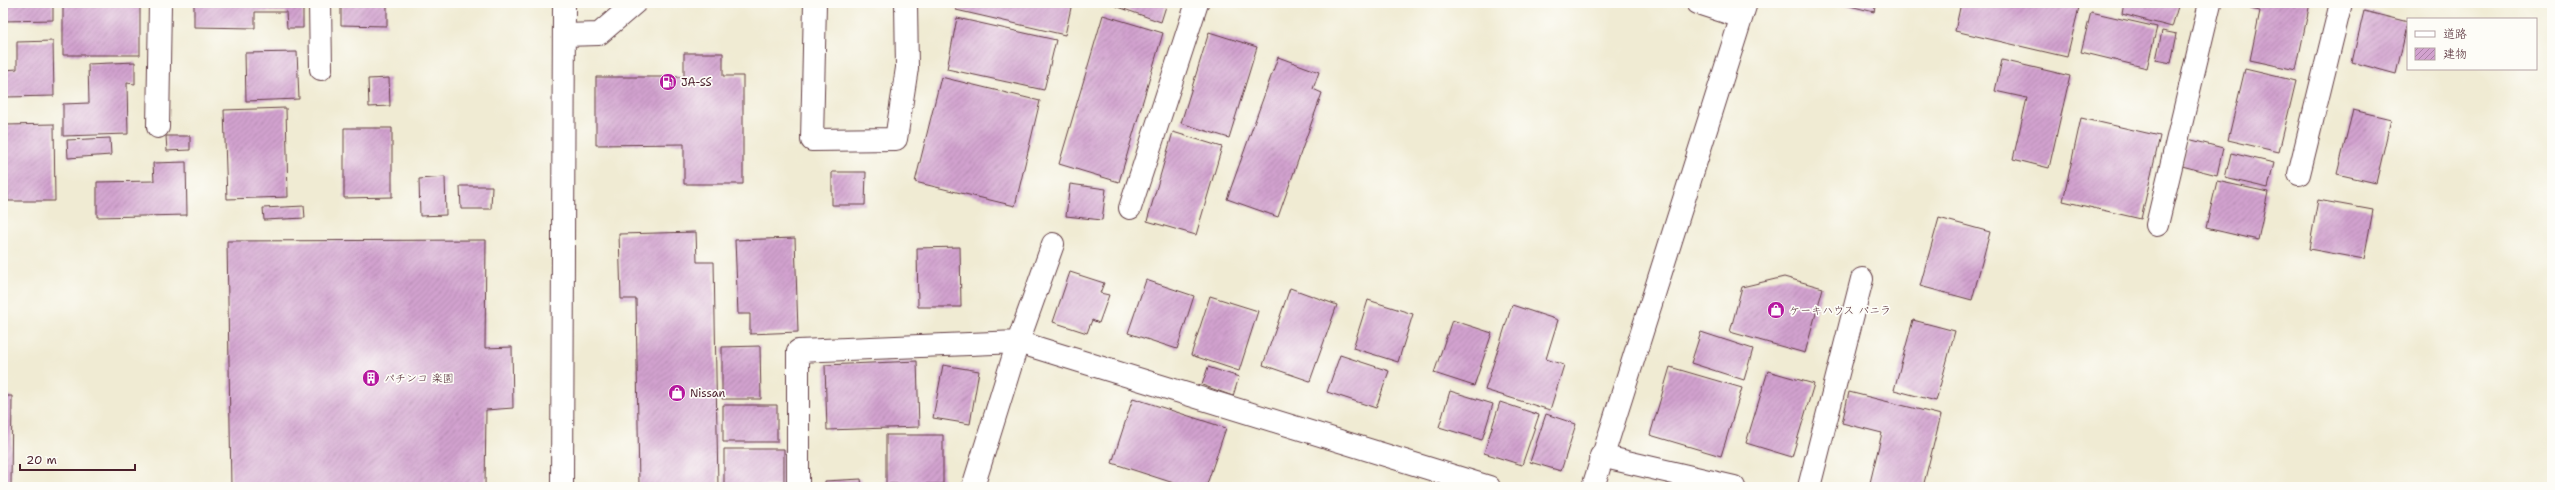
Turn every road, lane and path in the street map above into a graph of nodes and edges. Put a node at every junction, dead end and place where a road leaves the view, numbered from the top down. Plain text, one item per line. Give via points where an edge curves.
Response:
1 (160, 3) edge
2 (320, 3) edge
3 (564, 3) edge
4 (635, 3) edge
5 (816, 3) edge
6 (906, 3) edge
7 (1197, 3) edge
8 (1698, 3) edge
9 (2210, 3) edge
10 (2341, 3) edge
11 (1744, 10) edge
12 (564, 35) junction
13 (321, 69) dead end
14 (158, 127) dead end
15 (2299, 174) dead end
16 (1130, 208) dead end
17 (2157, 225) dead end
18 (1053, 244) dead end
19 (1862, 279) dead end
20 (1018, 342) junction
21 (1601, 456) junction
22 (1728, 486) edge
23 (562, 487) edge
24 (798, 487) edge
25 (973, 487) edge
26 (1489, 487) edge
27 (1593, 487) edge
28 (1809, 487) edge

1 - 14 street
2 - 13 street
3 - 12 street
4 - 12 street via 599,34
5 - 6 street via 812,140 896,139 907,68
7 - 16 street
8 - 11 street
9 - 17 street
10 - 15 street
11 - 21 street
12 - 23 street
18 - 20 street
19 - 28 street
20 - 24 street via 798,351
20 - 25 street
20 - 26 street
21 - 22 street
21 - 27 street

